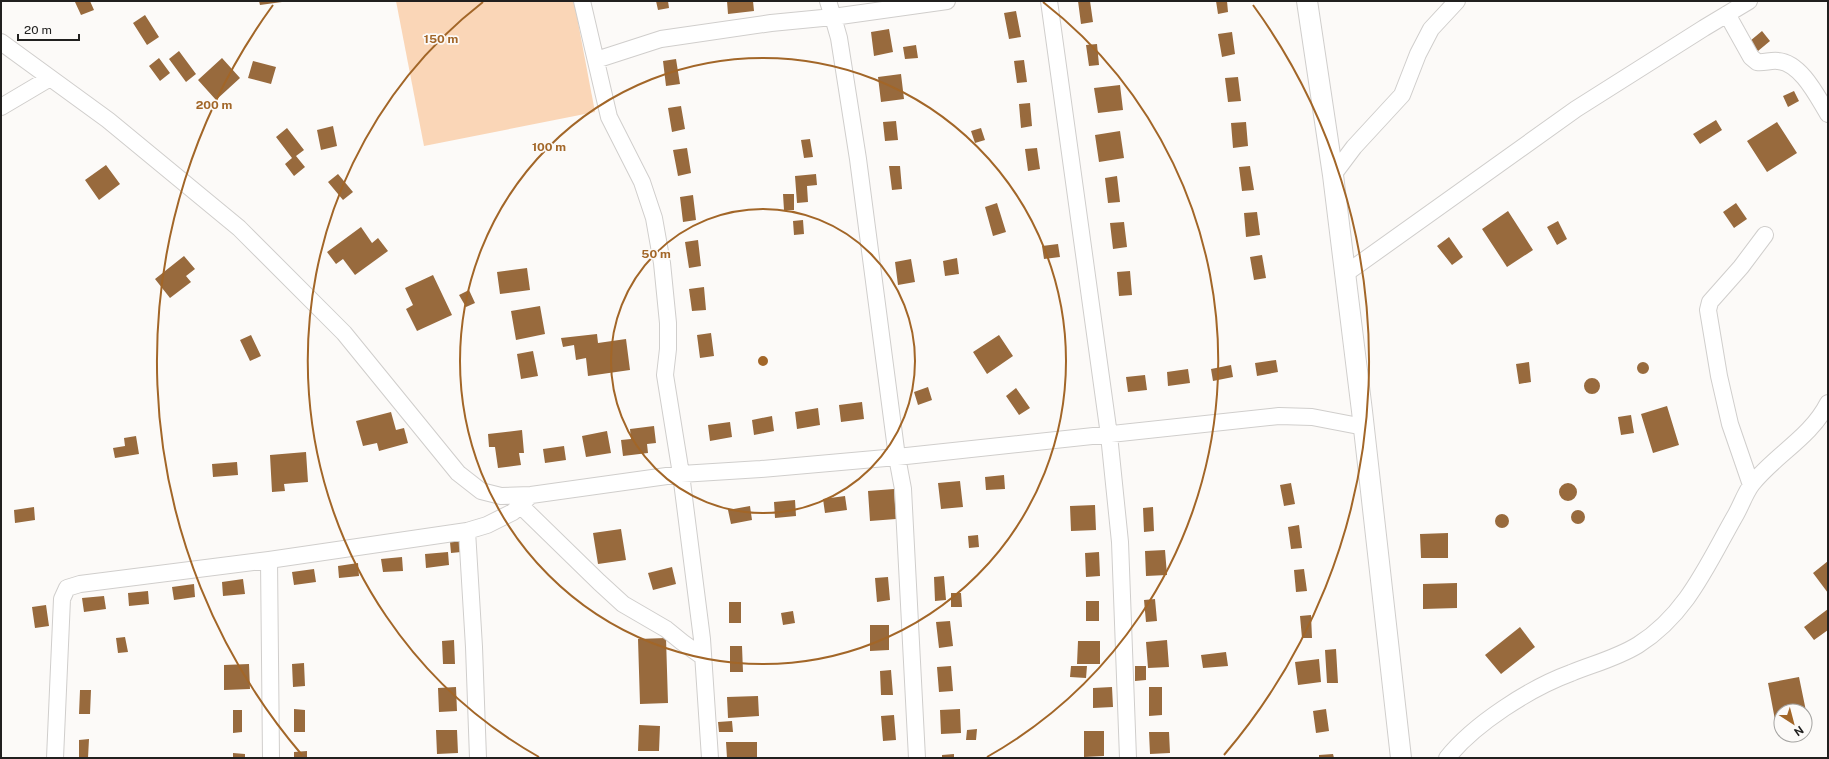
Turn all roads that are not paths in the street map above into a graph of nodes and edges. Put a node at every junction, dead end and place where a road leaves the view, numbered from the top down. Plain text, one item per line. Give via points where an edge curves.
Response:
1 (582, 1) edge
2 (828, 1) edge
3 (947, 1) edge
4 (1049, 1) edge
5 (1307, 1) edge
6 (1457, 1) edge
7 (1749, 1) edge
8 (1727, 14) junction
9 (834, 17) junction
10 (1, 42) edge
11 (596, 60) junction
12 (50, 78) junction
13 (1, 107) edge
14 (1828, 114) edge
15 (1333, 175) junction
16 (1765, 235) dead end
17 (1345, 274) junction
18 (1828, 403) edge
19 (1364, 427) junction
20 (1109, 434) junction
21 (897, 457) junction
22 (681, 474) junction
23 (1751, 486) junction
24 (526, 500) junction
25 (466, 531) junction
26 (269, 560) junction
27 (703, 657) junction
28 (55, 758) edge
29 (272, 758) edge
30 (478, 758) edge
31 (710, 758) edge
32 (917, 758) edge
33 (1128, 758) edge
34 (1401, 758) edge
35 (1447, 758) edge

1 - 11 street
2 - 9 street
3 - 9 street
4 - 20 street
5 - 15 street
6 - 15 street via 1431,29 1402,95 1354,147
7 - 8 street
8 - 14 street via 1756,62 1777,60 1788,64 1809,82
8 - 17 street via 1576,109
9 - 11 street via 661,39
9 - 21 street via 858,159
10 - 12 street
11 - 22 street via 609,116 642,182 654,218 668,323 665,375
12 - 13 street
12 - 24 street via 108,120 239,228 344,333 458,473 481,491
15 - 17 street
16 - 23 street via 1710,302 1708,310 1730,424
17 - 19 street
18 - 23 street via 1811,427 1766,468
19 - 20 street via 1312,417 1278,416
19 - 34 street
20 - 21 street
20 - 33 street via 1120,542
21 - 22 street
21 - 32 street via 903,489
22 - 24 street
22 - 27 street
23 - 35 street via 1692,591 1670,620 1636,646 1526,694 1478,728
24 - 25 street via 513,512 487,525
24 - 27 street via 599,582 623,604 666,629
25 - 26 street
25 - 30 street
26 - 28 street via 80,584 67,588 62,599
26 - 29 street
27 - 31 street

